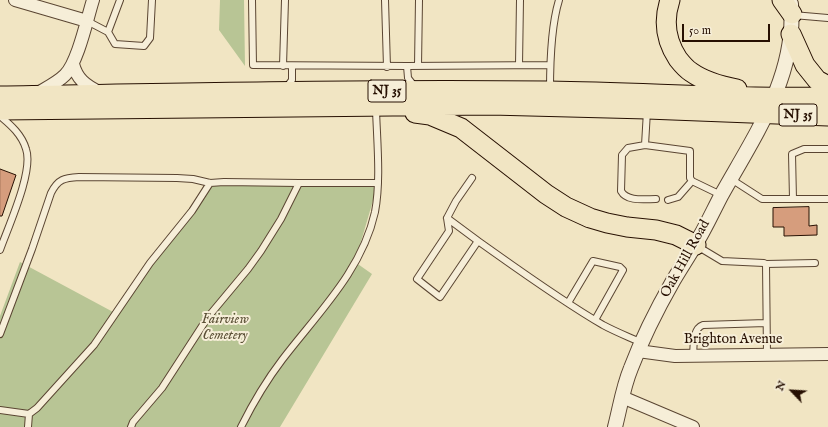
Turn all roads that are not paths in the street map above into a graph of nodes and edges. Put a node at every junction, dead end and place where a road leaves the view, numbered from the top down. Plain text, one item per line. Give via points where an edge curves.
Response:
1 (15, 0) edge
2 (94, 0) edge
3 (120, 0) edge
4 (152, 0) edge
5 (252, 0) edge
6 (285, 0) edge
7 (385, 0) edge
8 (419, 0) edge
9 (520, 0) edge
10 (559, 0) edge
11 (670, 0) edge
12 (788, 5) edge
13 (828, 18) edge
14 (87, 21) junction
15 (108, 32) junction
16 (791, 34) junction
17 (73, 64) junction
18 (519, 65) junction
19 (550, 65) junction
20 (283, 66) junction
21 (292, 66) junction
22 (407, 66) junction
23 (418, 66) junction
24 (387, 67) junction
25 (292, 80) junction
26 (401, 84) junction
27 (828, 86) edge
28 (310, 91) junction
29 (550, 91) junction
30 (277, 92) junction
31 (104, 94) junction
32 (33, 95) junction
33 (0, 96) edge
34 (828, 97) edge
35 (376, 106) junction
36 (770, 106) junction
37 (647, 109) junction
38 (0, 110) edge
39 (0, 116) edge
40 (828, 116) edge
41 (644, 145) junction
42 (828, 149) edge
43 (472, 178) dead end
44 (731, 179) junction
45 (692, 181) junction
46 (210, 183) junction
47 (378, 183) junction
48 (298, 184) junction
49 (721, 195) junction
50 (656, 199) dead end
51 (793, 199) junction
52 (828, 199) edge
53 (668, 200) dead end
54 (447, 218) junction
55 (478, 241) junction
56 (696, 245) junction
57 (0, 250) edge
58 (815, 263) dead end
59 (766, 264) junction
60 (568, 303) junction
61 (595, 320) junction
62 (766, 323) junction
63 (0, 334) edge
64 (640, 347) junction
65 (828, 354) edge
66 (767, 355) junction
67 (693, 356) junction
68 (622, 396) junction
69 (0, 410) edge
70 (29, 414) junction
71 (28, 427) edge
72 (130, 427) edge
73 (241, 427) edge
74 (615, 427) edge
75 (693, 427) edge

1 - 14 street
2 - 14 street
3 - 15 lane
4 - 15 lane via 150,38 144,46 115,44
5 - 20 lane via 253,65
6 - 20 lane
7 - 24 lane
8 - 23 lane
9 - 18 lane
10 - 19 lane
11 - 36 highway via 666,23 668,39 681,63 690,72
12 - 13 lane
12 - 16 street, Oak Hill Road
14 - 15 lane
14 - 17 street
16 - 27 highway via 805,65 817,80
16 - 36 street, Oak Hill Road via 785,64
17 - 31 street via 75,72 87,86
17 - 32 street via 58,81
18 - 19 lane
18 - 23 lane
19 - 29 lane
20 - 21 lane
21 - 24 lane
21 - 25 lane
22 - 23 lane
22 - 24 lane
22 - 26 lane
25 - 28 lane via 297,86
25 - 30 lane via 285,89
26 - 28 highway, NJ 35
26 - 29 highway, NJ 35 via 423,90
28 - 30 highway, NJ 35
29 - 36 highway, NJ 35
30 - 31 highway, NJ 35
31 - 32 highway, NJ 35
32 - 33 highway, NJ 35
34 - 36 highway, NJ 35
35 - 37 highway, NJ 35
35 - 38 highway, NJ 35
35 - 47 lane
35 - 56 highway via 430,115 461,128 546,194 590,218 676,235
36 - 37 highway, NJ 35
36 - 40 highway, NJ 35
36 - 44 street, Oak Hill Road
37 - 41 lane
39 - 57 lane via 14,128 27,150 28,165
41 - 45 lane via 690,151
41 - 50 lane via 628,148 622,155 621,191 623,196 628,198
42 - 51 lane via 804,149 792,154
43 - 54 lane
44 - 49 street, Oak Hill Road
44 - 51 lane via 762,199
45 - 49 lane
45 - 53 lane via 678,197
46 - 48 lane
46 - 63 lane via 177,178 79,177 60,181 51,193
46 - 70 lane via 192,211 150,263 94,345 38,408
47 - 48 lane
47 - 73 lane via 375,212 350,271 334,296 263,386
48 - 72 lane via 261,251 208,317 162,388
49 - 56 street, Oak Hill Road
51 - 52 lane
54 - 55 lane
54 - 55 lane via 449,231 417,279 440,297
55 - 60 lane
56 - 59 lane via 722,261
56 - 64 street, Oak Hill Road via 673,282
58 - 59 lane
59 - 62 lane
60 - 61 lane
60 - 61 lane via 593,261 620,267 623,270
61 - 64 lane
62 - 66 lane
62 - 67 lane via 699,327
64 - 67 street, Brighton Avenue via 670,356
64 - 68 street, Oak Hill Road
65 - 66 street, Brighton Avenue
66 - 67 street, Brighton Avenue
68 - 74 street, Oak Hill Road
68 - 75 street
69 - 70 lane
70 - 71 lane

